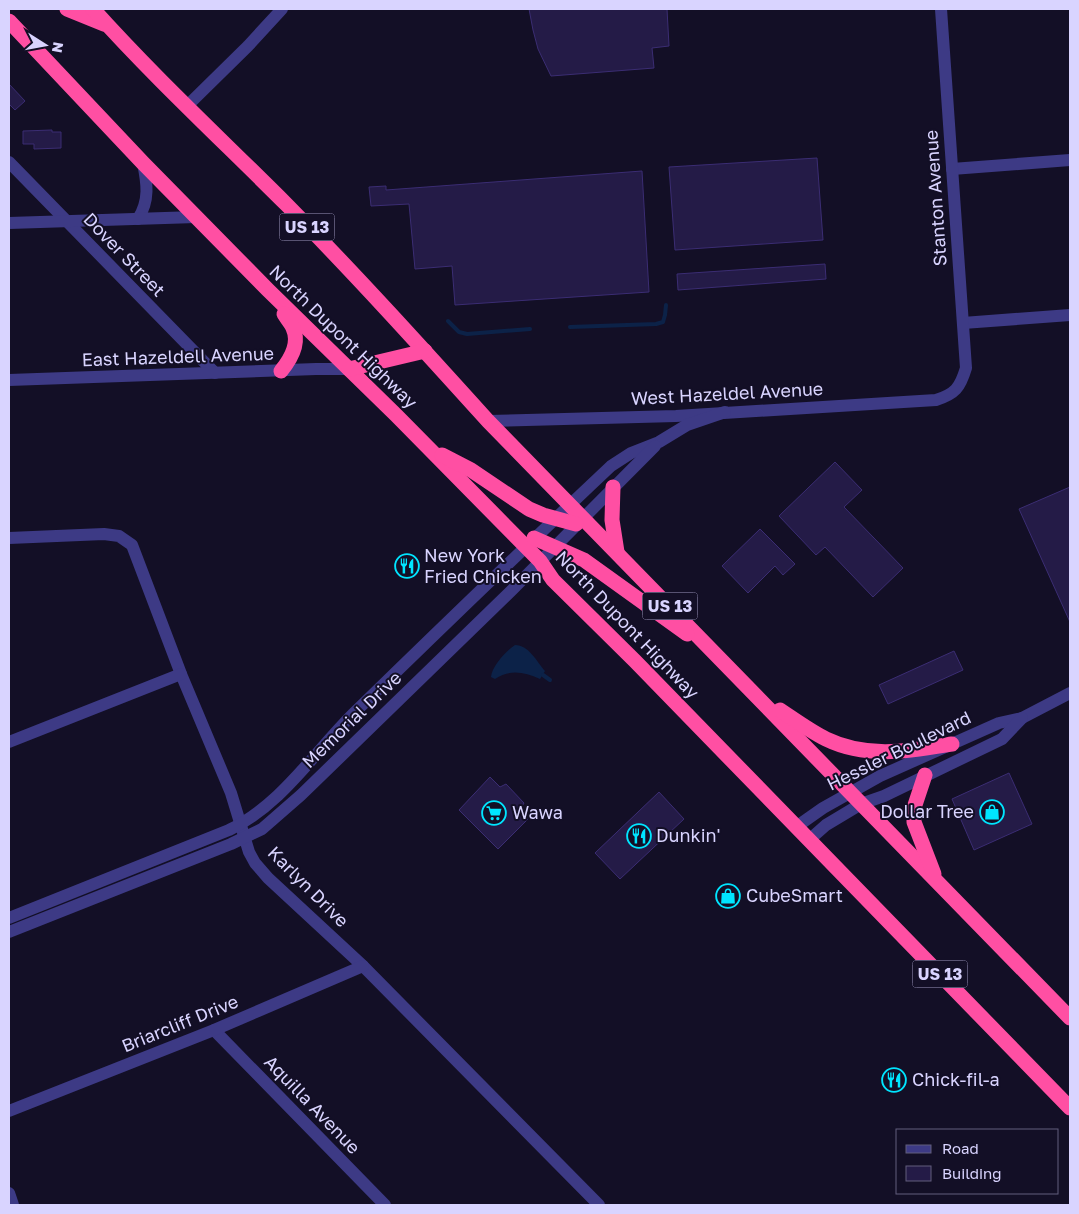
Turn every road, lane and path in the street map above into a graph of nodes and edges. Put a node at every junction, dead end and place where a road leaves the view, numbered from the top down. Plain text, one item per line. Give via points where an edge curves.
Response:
1 (67, 9) edge
2 (93, 9) edge
3 (282, 9) edge
4 (940, 9) edge
5 (10, 17) edge
6 (108, 26) junction
7 (187, 106) junction
8 (1070, 160) edge
9 (9, 162) edge
10 (143, 163) junction
11 (952, 169) junction
12 (196, 217) junction
13 (138, 219) junction
14 (65, 220) junction
15 (9, 223) edge
16 (268, 290) junction
17 (1070, 315) edge
18 (963, 324) junction
19 (425, 351) junction
20 (349, 369) junction
21 (281, 370) junction
22 (215, 373) junction
23 (9, 380) edge
24 (961, 384) joint
25 (725, 412) junction
26 (488, 421) junction
27 (659, 442) junction
28 (429, 448) junction
29 (613, 487) junction
30 (570, 504) junction
31 (556, 518) junction
32 (580, 521) junction
33 (9, 538) edge
34 (530, 543) junction
35 (555, 546) junction
36 (617, 552) junction
37 (540, 561) junction
38 (722, 660) junction
39 (181, 674) junction
40 (1070, 693) edge
41 (756, 695) junction
42 (1022, 718) junction
43 (9, 742) edge
44 (952, 744) junction
45 (925, 775) junction
46 (851, 792) junction
47 (861, 804) junction
48 (242, 824) junction
49 (796, 827) junction
50 (245, 837) junction
51 (809, 840) junction
52 (937, 882) junction
53 (9, 918) edge
54 (9, 932) edge
55 (363, 966) junction
56 (1070, 1018) edge
57 (214, 1030) junction
58 (1070, 1108) edge
59 (9, 1112) edge
60 (9, 1192) edge
61 (13, 1205) edge
62 (385, 1205) edge
63 (600, 1205) edge

1 - 6 highway
2 - 6 highway, US 13
3 - 7 street
4 - 11 street, Stanton Avenue
5 - 10 highway, North Dupont Highway / US 13
6 - 7 highway, US 13
7 - 19 highway, US 13
8 - 11 street
9 - 14 street, Dover Street
10 - 12 highway, North Dupont Highway / US 13
10 - 13 street via 147,197
11 - 18 street, Stanton Avenue
12 - 13 street
12 - 16 highway, North Dupont Highway / US 13
13 - 14 street
14 - 15 street
14 - 22 street, Dover Street
16 - 20 highway, North Dupont Highway / US 13
16 - 21 highway via 294,329 295,346 288,363
17 - 18 street
18 - 24 street, Stanton Avenue via 966,368
19 - 20 highway
19 - 26 highway, US 13
20 - 21 street, East Hazeldell Avenue
20 - 28 highway, North Dupont Highway / US 13
21 - 22 street, East Hazeldell Avenue
22 - 23 street, East Hazeldell Avenue
24 - 25 street, West Hazeldel Avenue via 950,396 936,400
25 - 26 street, West Hazeldel Avenue
25 - 27 street, Memorial Drive via 687,425
26 - 30 highway, US 13
27 - 29 street, Memorial Drive
27 - 30 street, Memorial Drive via 622,458
28 - 31 highway via 471,470 529,509
28 - 34 highway, North Dupont Highway / US 13
29 - 32 street, Memorial Drive
29 - 36 highway via 612,520
30 - 31 street, Memorial Drive
30 - 32 highway, US 13
31 - 32 highway
31 - 34 street, Memorial Drive
32 - 35 street, Memorial Drive
32 - 36 highway, US 13
33 - 39 street, Karlyn Drive via 104,534 119,536 132,546
34 - 35 highway
34 - 37 highway, North Dupont Highway / US 13
34 - 48 street, Memorial Drive via 353,715 271,802
35 - 37 street, Memorial Drive
35 - 38 highway via 584,560
36 - 38 highway, US 13
37 - 49 highway, North Dupont Highway / US 13 via 553,580
37 - 50 street, Memorial Drive via 289,806 262,829
38 - 41 highway, US 13
39 - 43 street
39 - 48 street, Karlyn Drive
40 - 42 street, Hessler Boulevard
41 - 44 highway via 824,738 856,750 892,752
41 - 46 highway, US 13
42 - 44 street, Hessler Boulevard via 999,723
42 - 45 street, Hessler Boulevard via 1002,739
44 - 46 street, Hessler Boulevard
45 - 47 street, Hessler Boulevard
45 - 52 highway via 914,808 914,822
46 - 47 highway, US 13
46 - 49 street, Hessler Boulevard
47 - 51 street, Hessler Boulevard via 826,825
47 - 52 highway, US 13
48 - 50 street, Karlyn Drive
48 - 53 street, Memorial Drive
49 - 51 highway, North Dupont Highway / US 13
50 - 54 street, Memorial Drive
50 - 55 street, Karlyn Drive via 255,863 268,878
51 - 58 highway, North Dupont Highway / US 13
52 - 56 highway, US 13
55 - 57 street, Briarcliff Drive
55 - 63 street, Karlyn Drive
57 - 59 street, Briarcliff Drive
57 - 62 street, Aquilla Avenue
60 - 61 street

